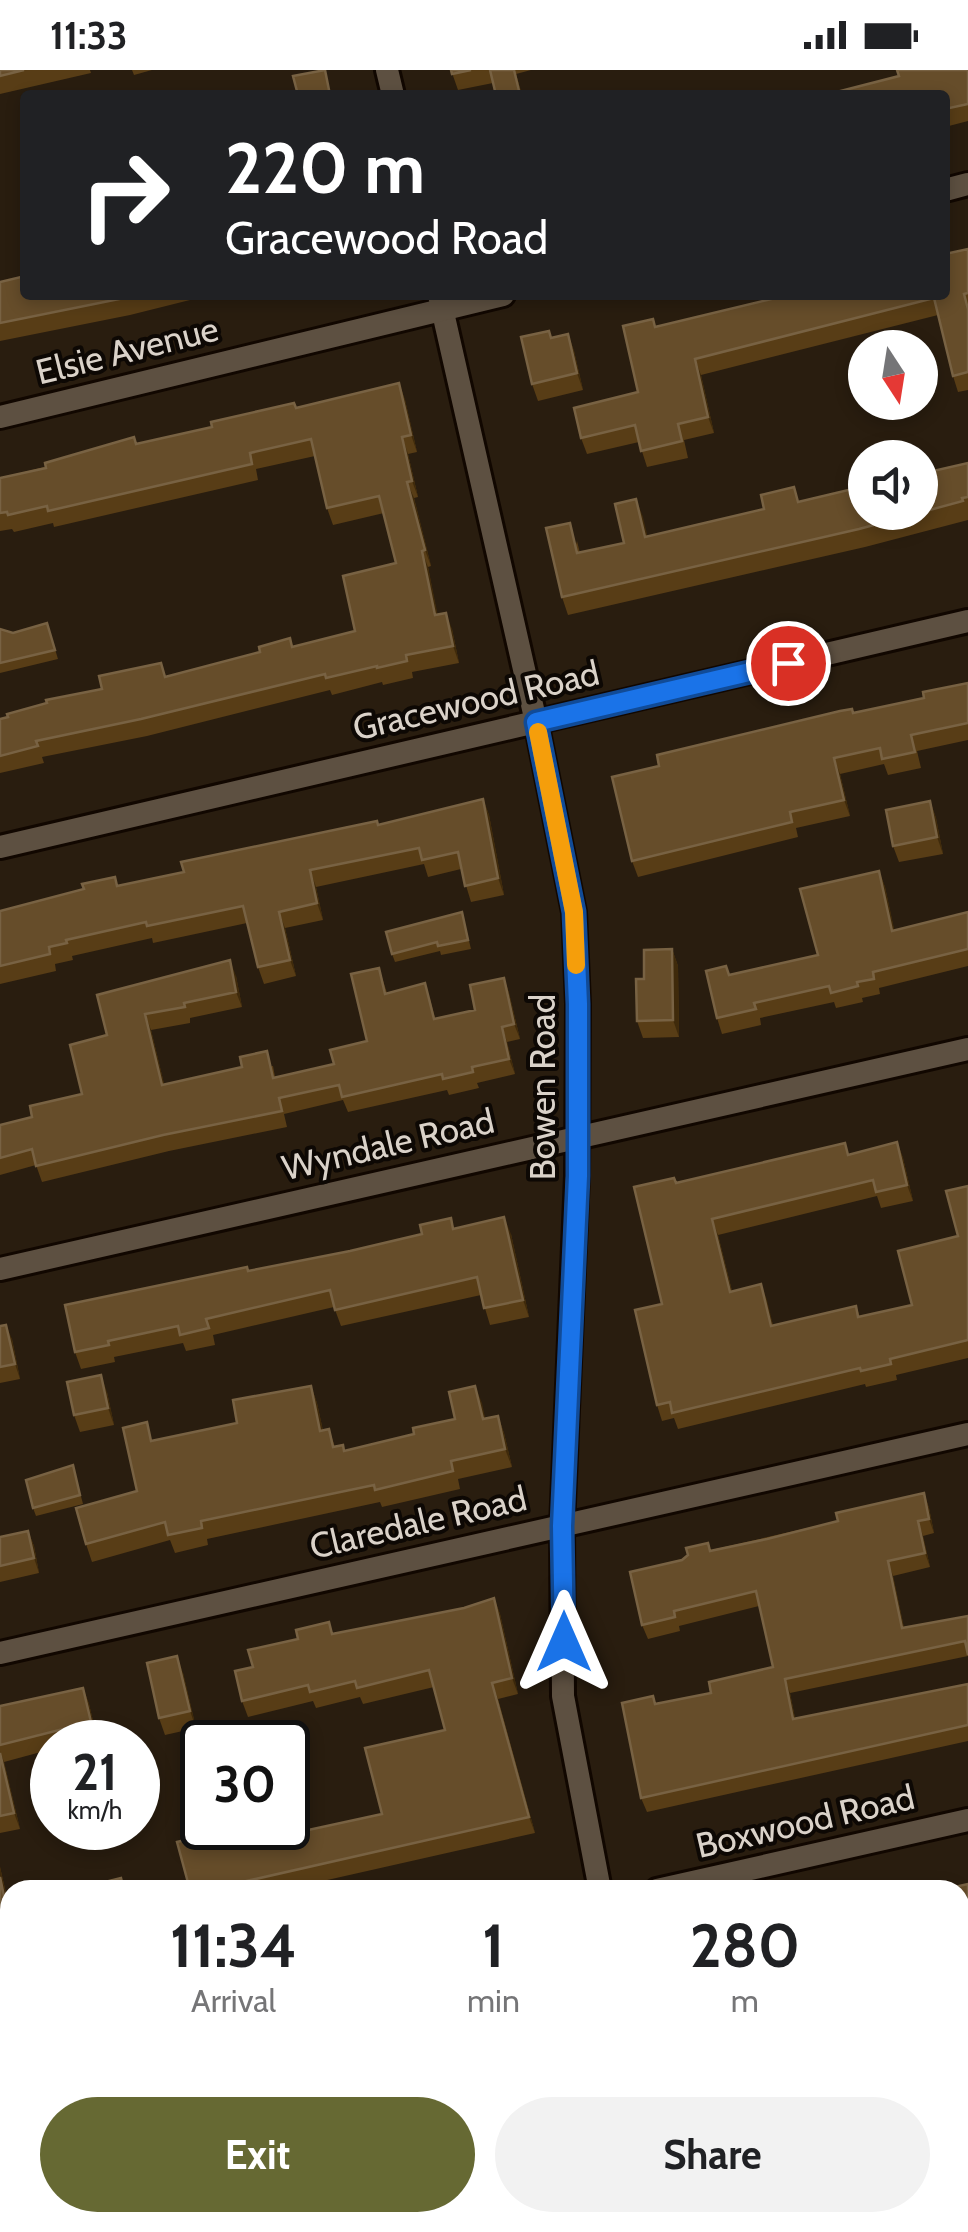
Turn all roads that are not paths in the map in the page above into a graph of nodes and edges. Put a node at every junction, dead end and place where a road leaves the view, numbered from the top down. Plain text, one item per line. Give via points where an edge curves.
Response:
1 (441, 302) edge
2 (0, 417) edge
3 (968, 621) edge
4 (536, 722) junction
5 (0, 847) edge
6 (968, 1048) edge
7 (576, 1136) junction
8 (0, 1268) edge
9 (968, 1434) edge
10 (562, 1526) junction
11 (0, 1652) edge
12 (968, 1820) edge
13 (598, 1880) edge
14 (702, 1880) edge

1 - 2 street, Elsie Avenue
1 - 4 street, Bowen Road
3 - 4 street, Gracewood Road
4 - 5 street, Gracewood Road
4 - 7 street, Bowen Road via 574,912
6 - 7 street, Wyndale Road
7 - 8 street, Wyndale Road
7 - 10 street, Bowen Road
9 - 10 street, Claredale Road
10 - 11 street, Claredale Road
10 - 13 street, Bowen Road via 563,1696
12 - 14 street, Boxwood Road

